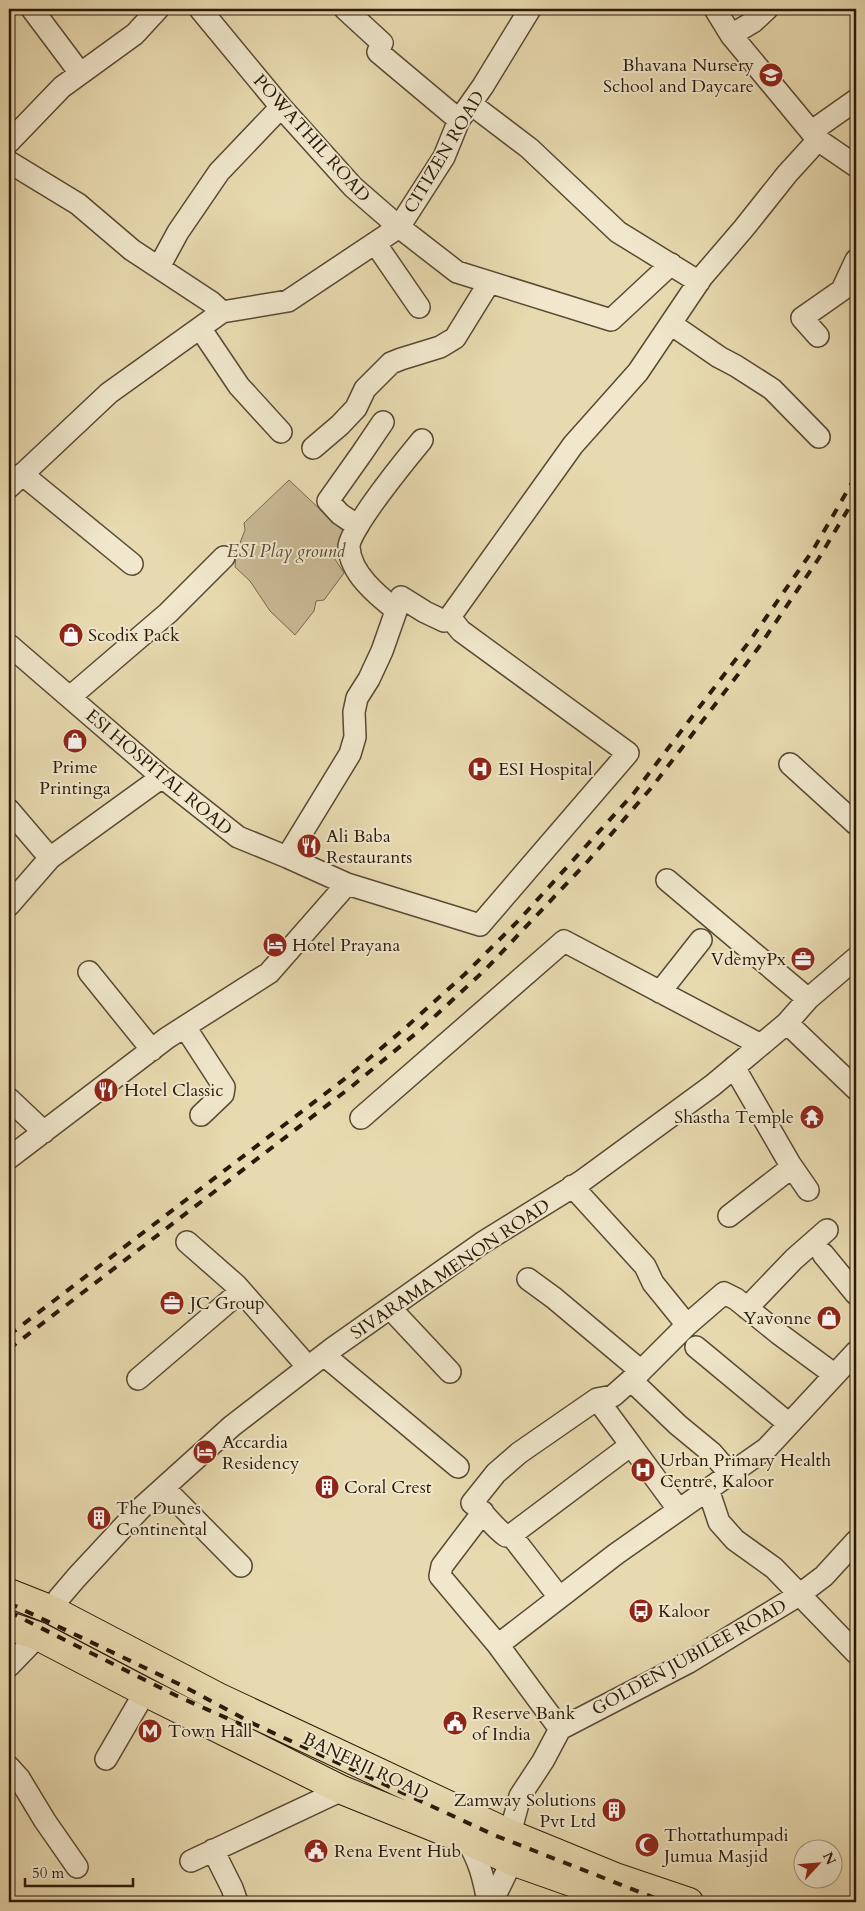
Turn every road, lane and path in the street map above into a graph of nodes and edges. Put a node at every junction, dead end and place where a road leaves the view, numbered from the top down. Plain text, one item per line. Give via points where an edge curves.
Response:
1 (32, 9) edge
2 (158, 9) edge
3 (200, 9) edge
4 (345, 9) edge
5 (530, 9) edge
6 (715, 9) edge
7 (767, 9) edge
8 (731, 35) junction
9 (80, 73) junction
10 (856, 100) edge
11 (281, 107) junction
12 (465, 112) junction
13 (815, 136) junction
14 (9, 142) edge
15 (9, 162) edge
16 (856, 166) edge
17 (399, 226) junction
18 (375, 243) junction
19 (856, 260) edge
20 (671, 264) junction
21 (159, 267) junction
22 (699, 282) junction
23 (489, 283) junction
24 (419, 307) dead end
25 (222, 312) junction
26 (671, 324) junction
27 (200, 328) junction
28 (818, 336) dead end
29 (382, 422) dead end
30 (281, 432) dead end
31 (819, 437) dead end
32 (422, 440) dead end
33 (313, 448) dead end
34 (15, 480) edge
35 (358, 526) junction
36 (224, 557) dead end
37 (132, 564) dead end
38 (396, 610) junction
39 (444, 621) dead end
40 (9, 645) edge
41 (70, 698) junction
42 (790, 764) dead end
43 (162, 777) junction
44 (9, 810) edge
45 (856, 824) edge
46 (287, 857) junction
47 (50, 858) junction
48 (667, 880) dead end
49 (347, 884) junction
50 (9, 905) edge
51 (701, 940) dead end
52 (856, 958) edge
53 (89, 972) dead end
54 (660, 992) junction
55 (808, 999) junction
56 (787, 1023) junction
57 (185, 1027) junction
58 (761, 1045) junction
59 (152, 1050) junction
60 (734, 1067) junction
61 (856, 1089) edge
62 (9, 1100) edge
63 (201, 1115) dead end
64 (361, 1118) dead end
65 (44, 1132) junction
66 (9, 1158) edge
67 (792, 1167) junction
68 (572, 1186) junction
69 (808, 1190) dead end
70 (729, 1216) dead end
71 (827, 1230) dead end
72 (187, 1242) dead end
73 (823, 1254) dead end
74 (528, 1279) dead end
75 (241, 1291) junction
76 (856, 1294) edge
77 (390, 1308) junction
78 (747, 1308) junction
79 (687, 1325) junction
80 (696, 1347) dead end
81 (856, 1352) edge
82 (316, 1361) junction
83 (450, 1372) dead end
84 (834, 1375) junction
85 (636, 1376) junction
86 (138, 1379) dead end
87 (597, 1399) junction
88 (789, 1424) junction
89 (631, 1445) junction
90 (458, 1467) dead end
91 (730, 1474) junction
92 (164, 1488) junction
93 (708, 1489) junction
94 (678, 1510) junction
95 (483, 1512) junction
96 (511, 1535) junction
97 (856, 1541) edge
98 (241, 1566) dead end
99 (9, 1580) edge
100 (9, 1593) edge
101 (799, 1595) junction
102 (560, 1598) junction
103 (55, 1604) junction
104 (9, 1626) edge
105 (32, 1642) junction
106 (498, 1645) junction
107 (856, 1653) edge
108 (9, 1666) edge
109 (145, 1692) junction
110 (560, 1729) junction
111 (106, 1759) dead end
112 (9, 1767) edge
113 (342, 1790) junction
114 (510, 1834) junction
115 (466, 1840) junction
116 (213, 1850) junction
117 (191, 1861) dead end
118 (512, 1861) junction
119 (77, 1867) dead end
120 (237, 1902) edge
121 (488, 1902) edge
122 (492, 1902) edge
123 (628, 1902) edge
124 (689, 1902) edge

1 - 9 street
2 - 9 street via 135,34
3 - 11 street, POWATHIL ROAD
4 - 12 street via 382,43 378,52
5 - 12 street, CITIZEN ROAD
6 - 8 street
7 - 8 street
8 - 13 street
9 - 14 street via 62,87
10 - 13 street
11 - 17 street, POWATHIL ROAD via 353,187
11 - 21 street via 219,172 178,232
12 - 17 street, CITIZEN ROAD via 444,157
12 - 20 street via 529,148 618,232
13 - 16 street
13 - 22 street
15 - 21 street via 78,204 132,250
17 - 18 street, CITIZEN ROAD
17 - 23 street, POWATHIL ROAD via 457,272
18 - 24 street
18 - 25 street, CITIZEN ROAD via 288,301
19 - 28 street via 842,290 802,318
20 - 22 street
20 - 23 street, POWATHIL ROAD via 611,320
21 - 25 street
22 - 26 street
23 - 33 street via 455,338 440,347 391,363 365,389 356,408
25 - 27 street
26 - 31 street via 772,390
26 - 49 street, ESI HOSPITAL ROAD via 638,372 573,444 452,614 452,620 461,631 628,753 480,925
27 - 30 street via 239,386
27 - 34 street via 109,393
29 - 35 street via 328,501
32 - 35 street
34 - 37 street
35 - 38 street via 348,545 350,559 369,585
36 - 41 street via 168,613
38 - 39 street via 401,597
38 - 46 street via 382,651 357,698 355,737 350,754
40 - 41 street, ESI HOSPITAL ROAD
41 - 43 street, ESI HOSPITAL ROAD
42 - 45 street
43 - 46 street, ESI HOSPITAL ROAD via 238,837
43 - 47 street
44 - 47 street
46 - 49 street, ESI HOSPITAL ROAD
47 - 50 street
48 - 55 street
49 - 57 street via 269,974
51 - 54 street
52 - 55 street, SIVARAMA MENON ROAD
53 - 59 street
54 - 58 street
54 - 64 street via 564,941
55 - 56 street, SIVARAMA MENON ROAD
56 - 58 street, SIVARAMA MENON ROAD
56 - 61 street
57 - 59 street
57 - 63 street via 224,1087 223,1094
58 - 60 street, SIVARAMA MENON ROAD
59 - 65 street
60 - 67 street
60 - 68 street, SIVARAMA MENON ROAD
62 - 65 street
65 - 66 street
67 - 69 street
67 - 70 street
68 - 77 street, SIVARAMA MENON ROAD via 482,1243
68 - 79 street via 645,1266 653,1283
71 - 78 street
72 - 75 street
73 - 76 street
74 - 85 street via 554,1298
75 - 82 street
75 - 86 street
77 - 82 street, SIVARAMA MENON ROAD
77 - 83 street
78 - 79 street via 724,1293
78 - 84 street
79 - 85 street
80 - 88 street
81 - 84 street
82 - 90 street
82 - 92 street, SIVARAMA MENON ROAD via 232,1426
84 - 88 street
85 - 87 street via 613,1396
85 - 91 street via 678,1425 712,1453
87 - 89 street
87 - 95 street via 519,1453 496,1473 472,1503
88 - 91 street via 767,1448
89 - 94 street
89 - 96 street
91 - 93 street
92 - 98 street
92 - 103 street, SIVARAMA MENON ROAD via 140,1509
93 - 94 street
93 - 101 street via 719,1522 735,1540 774,1568
94 - 102 street
95 - 96 street via 501,1532
95 - 106 street via 442,1566 440,1576
96 - 102 street
97 - 101 street, GOLDEN JUBILEE ROAD via 824,1576
99 - 103 street, BANERJI ROAD
100 - 103 main road, BANERJI ROAD
101 - 107 street
101 - 110 street, GOLDEN JUBILEE ROAD via 689,1662
102 - 106 street
103 - 114 main road, BANERJI ROAD via 218,1697
104 - 105 main road, BANERJI ROAD
105 - 108 street
105 - 109 main road, BANERJI ROAD
106 - 110 street
109 - 111 street
109 - 113 main road, BANERJI ROAD
110 - 114 street via 520,1796
112 - 119 street
113 - 115 main road, BANERJI ROAD
113 - 116 street
114 - 118 main road
114 - 124 main road, BANERJI ROAD via 615,1877
115 - 118 main road, BANERJI ROAD
115 - 121 street via 474,1850
116 - 117 street
116 - 120 street
118 - 122 street
118 - 123 main road, BANERJI ROAD

